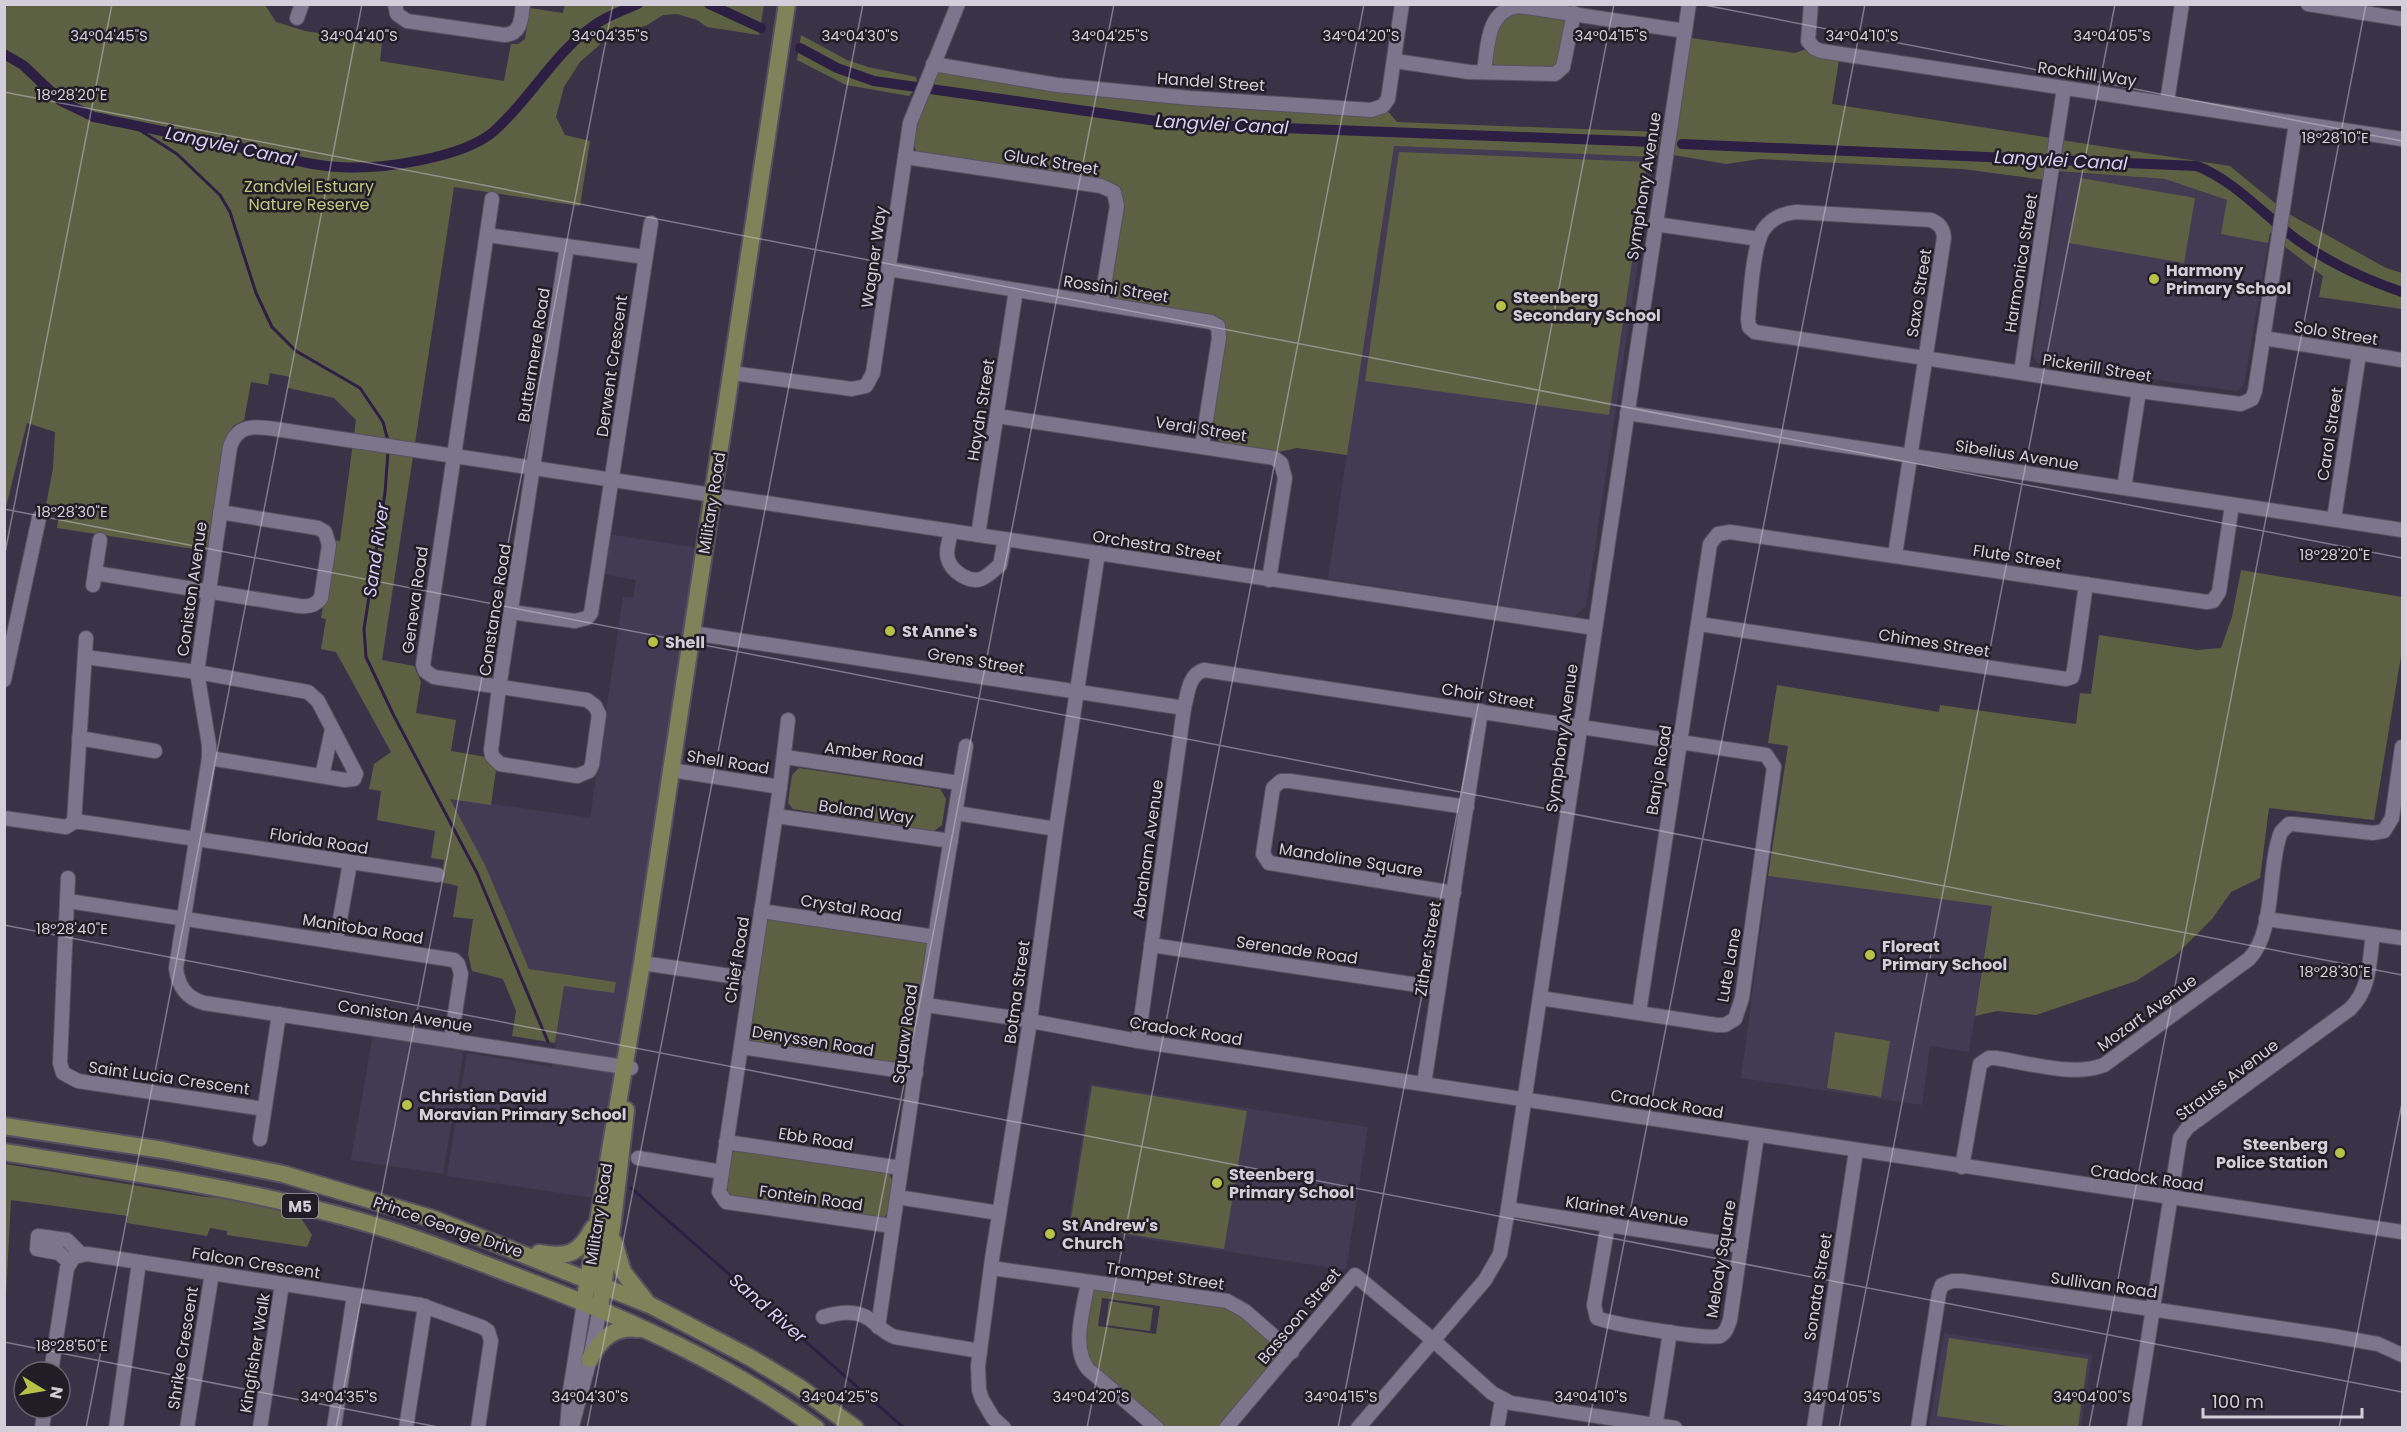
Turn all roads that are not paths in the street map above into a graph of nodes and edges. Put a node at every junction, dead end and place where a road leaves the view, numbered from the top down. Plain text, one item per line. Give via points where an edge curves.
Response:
1 (302, 4) edge
2 (395, 4) edge
3 (523, 4) edge
4 (787, 4) edge
5 (958, 4) edge
6 (1402, 4) edge
7 (1689, 4) edge
8 (1811, 4) edge
9 (2182, 4) edge
10 (2308, 4) edge
11 (1574, 13) junction
12 (297, 18) dead end
13 (2403, 19) edge
14 (1685, 31) junction
15 (1395, 61) junction
16 (933, 64) junction
17 (1484, 72) junction
18 (2064, 88) junction
19 (2167, 102) junction
20 (2296, 123) junction
21 (2403, 139) edge
22 (905, 157) junction
23 (492, 199) dead end
24 (651, 223) dead end
25 (1655, 224) junction
26 (488, 235) junction
27 (1759, 239) junction
28 (567, 246) junction
29 (645, 257) junction
30 (889, 269) junction
31 (1016, 290) junction
32 (1101, 304) junction
33 (2263, 338) junction
34 (2359, 354) junction
35 (1925, 358) junction
36 (2403, 360) edge
37 (2021, 372) junction
38 (732, 373) junction
39 (2139, 391) junction
40 (1627, 413) junction
41 (998, 416) junction
42 (1202, 446) junction
43 (1910, 455) junction
44 (453, 456) junction
45 (534, 468) junction
46 (612, 480) junction
47 (2124, 488) junction
48 (714, 496) junction
49 (2232, 505) junction
50 (220, 512) junction
51 (39, 518) dead end
52 (2334, 519) junction
53 (2403, 530) edge
54 (951, 531) junction
55 (1718, 534) joint
56 (978, 535) junction
57 (1005, 539) junction
58 (100, 540) dead end
59 (1098, 553) junction
60 (1895, 555) junction
61 (1269, 580) junction
62 (2086, 585) junction
63 (208, 592) junction
64 (511, 612) junction
65 (1699, 624) junction
66 (1595, 628) junction
67 (692, 633) junction
68 (86, 638) dead end
69 (85, 657) junction
70 (1204, 670) joint
71 (197, 672) junction
72 (4, 680) edge
73 (499, 688) junction
74 (1077, 693) junction
75 (1184, 708) junction
76 (1481, 711) junction
77 (788, 720) dead end
78 (1581, 727) junction
79 (332, 730) junction
80 (80, 738) junction
81 (1680, 742) junction
82 (966, 746) dead end
83 (2403, 747) edge
84 (155, 751) dead end
85 (1766, 755) joint
86 (785, 757) junction
87 (209, 758) junction
88 (671, 770) junction
89 (322, 776) junction
90 (959, 783) junction
91 (780, 787) junction
92 (1467, 807) junction
93 (956, 813) junction
94 (776, 816) junction
95 (4, 818) edge
96 (74, 822) junction
97 (1056, 829) junction
98 (196, 839) junction
99 (951, 841) junction
100 (350, 863) junction
101 (438, 875) dead end
102 (68, 878) dead end
103 (1454, 892) junction
104 (68, 901) junction
105 (761, 911) junction
106 (184, 918) junction
107 (2266, 919) junction
108 (2373, 934) junction
109 (935, 937) junction
110 (2403, 938) edge
111 (336, 942) junction
112 (1151, 945) junction
113 (642, 963) junction
114 (751, 979) junction
115 (1438, 988) junction
116 (1540, 998) junction
117 (926, 1005) junction
118 (1639, 1013) junction
119 (279, 1014) junction
120 (1030, 1021) junction
121 (451, 1040) junction
122 (1138, 1041) junction
123 (741, 1047) junction
124 (627, 1067) junction
125 (916, 1074) junction
126 (1424, 1084) junction
127 (1524, 1100) junction
128 (264, 1109) junction
129 (4, 1126) edge
130 (1757, 1135) junction
131 (260, 1139) dead end
132 (726, 1142) junction
133 (1856, 1151) junction
134 (4, 1152) edge
135 (638, 1158) dead end
136 (1962, 1167) junction
137 (901, 1168) junction
138 (722, 1172) junction
139 (897, 1197) junction
140 (2170, 1198) junction
141 (726, 1202) joint
142 (1508, 1209) junction
143 (999, 1213) junction
144 (606, 1221) junction
145 (1608, 1224) junction
146 (892, 1226) junction
147 (2403, 1232) edge
148 (494, 1242) junction
149 (1741, 1246) junction
150 (139, 1262) junction
151 (991, 1268) junction
152 (212, 1273) junction
153 (596, 1282) junction
154 (1088, 1282) junction
155 (282, 1284) junction
156 (354, 1295) junction
157 (650, 1305) junction
158 (425, 1306) junction
159 (592, 1306) junction
160 (2152, 1309) junction
161 (823, 1317) dead end
162 (878, 1327) junction
163 (1670, 1332) junction
164 (658, 1334) junction
165 (1433, 1340) junction
166 (980, 1351) junction
167 (1292, 1352) junction
168 (2403, 1355) edge
169 (590, 1359) junction
170 (53, 1360) edge
171 (1502, 1400) junction
172 (1656, 1426) edge
173 (116, 1428) edge
174 (187, 1428) edge
175 (260, 1428) edge
176 (334, 1428) edge
177 (406, 1428) edge
178 (478, 1428) edge
179 (567, 1428) edge
180 (572, 1428) edge
181 (816, 1428) edge
182 (855, 1428) edge
183 (1004, 1428) edge
184 (1157, 1428) edge
185 (1226, 1428) edge
186 (1358, 1428) edge
187 (1497, 1428) edge
188 (1675, 1428) edge
189 (1814, 1428) edge
190 (1918, 1428) edge
191 (2134, 1428) edge

1 - 12 street
2 - 3 street via 397,14 407,21 505,35 517,30
4 - 38 main road, Military Road
5 - 16 street, Wagner Way
6 - 15 street, Handel Street
7 - 14 street, Symphony Avenue
8 - 18 street, Rockhill Way via 1808,41 1817,50
9 - 19 street
10 - 13 street
11 - 14 street
11 - 17 street via 1560,72
11 - 17 street via 1519,6 1503,10 1492,23
14 - 25 street, Symphony Avenue
15 - 16 street, Handel Street via 1388,99 1383,106 1371,110 1057,85
15 - 17 street
16 - 22 street, Wagner Way via 912,115
18 - 19 street, Rockhill Way
18 - 37 street, Harmonica Street
19 - 20 street, Rockhill Way
20 - 21 street, Rockhill Way
20 - 33 street, Pickerill Street
22 - 30 street, Wagner Way
22 - 32 street, Gluck Street via 1101,186 1114,192 1117,206
23 - 26 street
24 - 29 street, Derwent Crescent
25 - 27 street
25 - 40 street, Symphony Avenue
26 - 28 street
26 - 44 street
27 - 35 street, Pickerill Street via 1748,319 1755,332
27 - 35 street, Saxo Street via 1762,230 1778,216 1797,212 1887,216 1939,224 1944,238
28 - 29 street
28 - 45 street, Buttermere Road
29 - 46 street, Derwent Crescent
30 - 31 street, Rossini Street
30 - 38 street, Wagner Way via 873,373 866,386 852,389
31 - 32 street, Rossini Street
31 - 41 street, Haydn Street
32 - 42 street, Rossini Street via 1205,320 1218,326
33 - 34 street, Solo Street
33 - 39 street, Pickerill Street via 2255,391 2248,403
34 - 36 street, Solo Street
34 - 52 street, Carol Street
35 - 37 street, Pickerill Street
35 - 43 street, Saxo Street
37 - 39 street, Pickerill Street
38 - 48 main road, Military Road
39 - 47 street
40 - 43 street, Sibelius Avenue
40 - 66 street, Symphony Avenue
41 - 42 street, Verdi Street
41 - 56 street, Haydn Street
42 - 61 street, Verdi Street via 1266,456 1281,463 1284,478
43 - 47 street, Sibelius Avenue
43 - 60 street, Saxo Street
44 - 45 street, Coniston Avenue
44 - 50 street, Coniston Avenue via 260,427 244,428 230,447
44 - 73 street, Geneva Road via 423,665 434,677
45 - 46 street, Coniston Avenue
45 - 64 street, Constance Road
46 - 48 street, Coniston Avenue
46 - 64 street, Derwent Crescent via 591,613 575,621
47 - 49 street, Sibelius Avenue
48 - 54 street, Orchestra Street
48 - 67 main road, Military Road
49 - 52 street, Sibelius Avenue
49 - 62 street, Flute Street via 2219,592 2213,601
50 - 63 street, Coniston Avenue
50 - 63 street via 318,528 328,536 329,545 321,598 314,605
51 - 72 street
52 - 53 street, Sibelius Avenue
54 - 56 street, Orchestra Street
54 - 57 street via 949,562 961,576 977,579 1000,565
55 - 60 street, Flute Street via 1730,532
55 - 65 street, Banjo Road via 1710,544
56 - 57 street, Orchestra Street
57 - 59 street, Orchestra Street
58 - 63 street via 94,579
59 - 61 street, Orchestra Street
59 - 74 street, Botma Street
60 - 62 street, Flute Street
61 - 66 street, Orchestra Street
62 - 65 street, Chimes Street via 2074,670 2072,677 2066,679
63 - 71 street, Coniston Avenue
64 - 73 street, Constance Road
65 - 81 street, Banjo Road
66 - 78 street, Symphony Avenue
67 - 74 street, Grens Street
67 - 88 main road, Military Road
68 - 69 street
69 - 71 street
69 - 80 street
70 - 75 street, Abraham Avenue via 1190,682
70 - 76 street, Choir Street
71 - 79 street via 305,690 318,701
71 - 87 street, Coniston Avenue
73 - 73 street, Constance Road via 492,756 500,764 583,776 589,771 599,714 595,706 587,700
74 - 75 street, Grens Street
74 - 97 street, Botma Street
75 - 112 street, Abraham Avenue
76 - 78 street, Choir Street
76 - 92 street, Zither Street
77 - 86 street, Chief Road
78 - 81 street, Choir Street
78 - 116 street, Symphony Avenue
79 - 89 street
79 - 89 street via 356,776 352,780
80 - 84 street
80 - 96 street
81 - 85 street, Choir Street
81 - 118 street, Banjo Road
82 - 90 street, Squaw Road
83 - 107 street via 2392,818 2384,831 2293,824 2284,827
85 - 118 street, Lute Lane via 1774,767 1742,998 1735,1019 1718,1025
86 - 90 street, Amber Road
86 - 91 street, Chief Road
87 - 89 street
87 - 98 street, Coniston Avenue
88 - 91 street, Shell Road
88 - 113 main road, Military Road
90 - 93 street, Squaw Road
91 - 94 street, Chief Road
92 - 103 street, Zither Street
92 - 103 street, Mandoline Square via 1290,781 1281,781 1273,788 1263,854 1269,863
93 - 97 street
93 - 99 street, Squaw Road
94 - 99 street, Boland Way
94 - 105 street, Chief Road
95 - 96 street, Florida Road via 66,827
96 - 98 street, Florida Road
97 - 120 street, Botma Street
98 - 100 street, Florida Road
98 - 106 street, Coniston Avenue
99 - 109 street, Squaw Road
100 - 101 street, Florida Road
100 - 111 street
102 - 104 street, Saint Lucia Crescent
103 - 115 street, Zither Street
104 - 106 street
104 - 128 street, Saint Lucia Crescent via 60,1063 63,1073 78,1081
105 - 109 street, Crystal Road
105 - 114 street, Chief Road
106 - 111 street, Manitoba Road
106 - 119 street, Coniston Avenue via 176,968 179,983 187,994 204,1003
107 - 108 street
107 - 136 street, Mozart Avenue via 2263,938 2249,959 2104,1065 2077,1070 1996,1058 1985,1060 1978,1070
108 - 110 street
108 - 140 street, Strauss Avenue via 2366,987 2360,999 2188,1127 2180,1138
109 - 117 street, Squaw Road
111 - 121 street, Manitoba Road via 448,959 458,964 461,974
112 - 115 street, Serenade Road
112 - 122 street, Abraham Avenue
113 - 114 street
113 - 124 main road, Military Road
114 - 123 street, Chief Road
115 - 126 street, Zither Street
116 - 118 street, Lute Lane
116 - 127 street, Symphony Avenue
117 - 120 street, Cradock Road
117 - 125 street, Squaw Road
119 - 121 street, Coniston Avenue
119 - 128 street, Saint Lucia Crescent
120 - 122 street, Cradock Road
120 - 143 street, Botma Street
121 - 124 street, Coniston Avenue
122 - 126 street, Cradock Road
123 - 125 street, Denyssen Road
123 - 132 street, Chief Road
124 - 144 main road, Military Road
125 - 137 street, Squaw Road
126 - 127 street, Cradock Road
127 - 130 street, Cradock Road
127 - 142 street, Symphony Avenue
128 - 131 street, Saint Lucia Crescent
129 - 148 main road, Prince George Drive / M5 via 163,1150 283,1174
130 - 133 street, Cradock Road
130 - 149 street, Melody Square
132 - 137 street, Ebb Road
132 - 138 street, Chief Road
133 - 136 street, Cradock Road
133 - 189 street, Sonata Street
134 - 159 main road, Prince George Drive / M5 via 221,1188 341,1216 422,1241
135 - 138 street
136 - 140 street, Cradock Road
137 - 139 street, Squaw Road
138 - 141 street, Chief Road via 719,1192
139 - 143 street
139 - 146 street, Squaw Road
140 - 147 street, Cradock Road
140 - 160 street, Strauss Avenue
141 - 146 street, Fontein Road
142 - 145 street, Klarinet Avenue
142 - 165 street, Symphony Avenue via 1497,1262
143 - 151 street, Botma Street
144 - 148 main road via 568,1254 552,1255
144 - 153 main road, Military Road
144 - 157 main road via 623,1272
145 - 149 street, Klarinet Avenue
145 - 163 street, Melody Square via 1594,1300 1595,1316
146 - 162 street, Squaw Road
148 - 153 main road, Prince George Drive / M5
149 - 163 street, Melody Square via 1725,1332 1710,1336
150 - 152 street, Falcon Crescent
150 - 170 street, Falcon Crescent via 75,1258 67,1268
150 - 173 street
151 - 154 street, Trompet Street
151 - 166 street, Botma Street
152 - 155 street, Falcon Crescent
152 - 174 street, Shrike Crescent
153 - 157 main road, Prince George Drive / M5
153 - 159 main road, Military Road
154 - 167 street, Trompet Street via 1227,1301 1245,1311
154 - 184 street, Trompet Street via 1079,1341 1082,1360
155 - 156 street, Falcon Crescent
155 - 175 street, Kingfisher Walk
156 - 158 street, Falcon Crescent
156 - 176 street
157 - 182 main road, Prince George Drive / M5 via 799,1387
158 - 177 street
158 - 178 street, Falcon Crescent via 482,1327 490,1335
159 - 164 main road, Prince George Drive / M5
159 - 169 street, Military Road
159 - 179 street, Military Road via 570,1391
160 - 168 street, Sullivan Road via 2365,1341
160 - 190 street, Sullivan Road via 1962,1281 1946,1283 1939,1293
160 - 191 street, Strauss Avenue
161 - 162 street via 858,1314
162 - 166 street via 903,1339
163 - 172 street
164 - 169 main road via 632,1329 612,1332
164 - 181 main road, Prince George Drive / M5 via 747,1382
165 - 167 street, Bassoon Street via 1355,1275
165 - 171 street
165 - 186 street, Symphony Avenue
166 - 183 street, Botma Street via 979,1390 987,1410
167 - 185 street, Bassoon Street
169 - 180 street, Military Road
171 - 172 street
171 - 187 street
172 - 188 street

